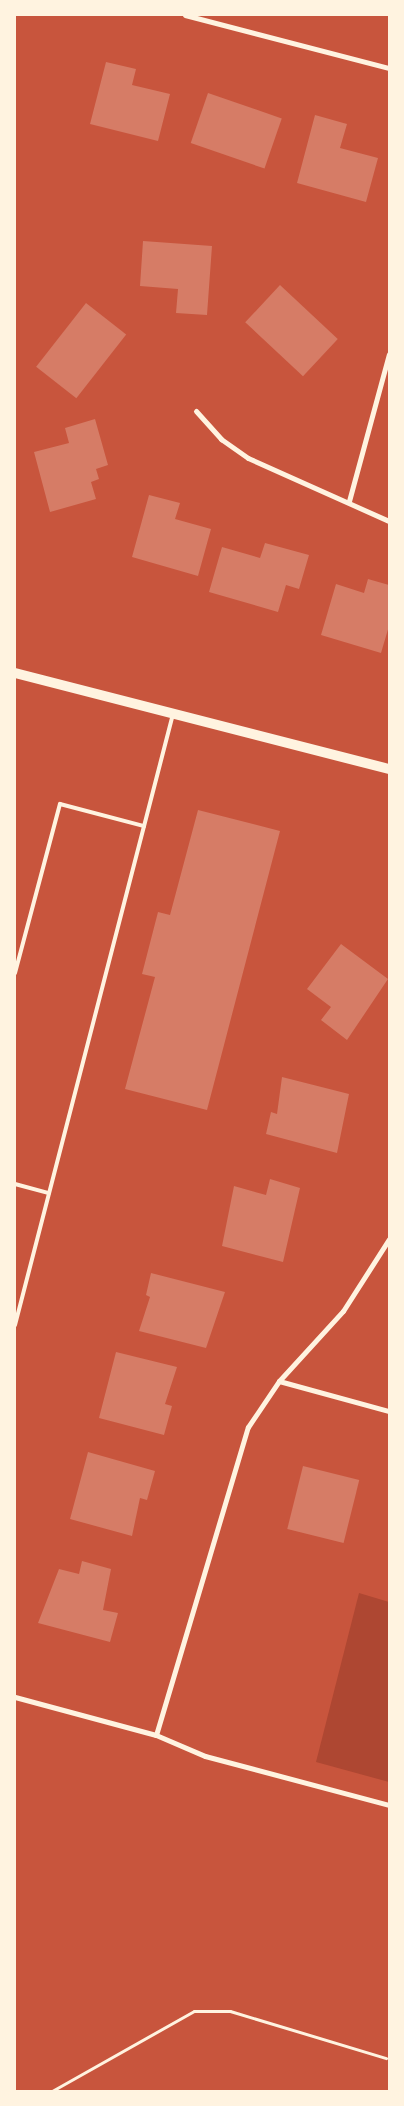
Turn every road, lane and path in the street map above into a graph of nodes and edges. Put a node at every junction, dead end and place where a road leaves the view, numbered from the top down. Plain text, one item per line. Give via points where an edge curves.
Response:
1 (185, 15) edge
2 (389, 68) edge
3 (389, 354) edge
4 (196, 412) dead end
5 (349, 501) junction
6 (389, 521) edge
7 (15, 673) edge
8 (173, 714) junction
9 (389, 769) edge
10 (144, 826) junction
11 (15, 973) edge
12 (15, 1184) edge
13 (49, 1193) junction
14 (389, 1239) edge
15 (15, 1325) edge
16 (278, 1382) junction
17 (389, 1411) edge
18 (15, 1697) edge
19 (156, 1735) junction
20 (389, 1805) edge
21 (386, 2058) dead end
22 (52, 2091) edge

1 - 2 street
3 - 5 street
4 - 5 street via 221,439 248,458
5 - 6 street
7 - 8 main road
8 - 9 main road
8 - 10 lane
10 - 11 lane via 60,804
10 - 13 lane
12 - 13 lane
13 - 15 lane
14 - 16 street via 343,1311
16 - 17 street
16 - 19 street via 248,1427 235,1463 172,1695
18 - 19 street
19 - 20 street via 205,1756
21 - 22 path via 230,2011 194,2011

